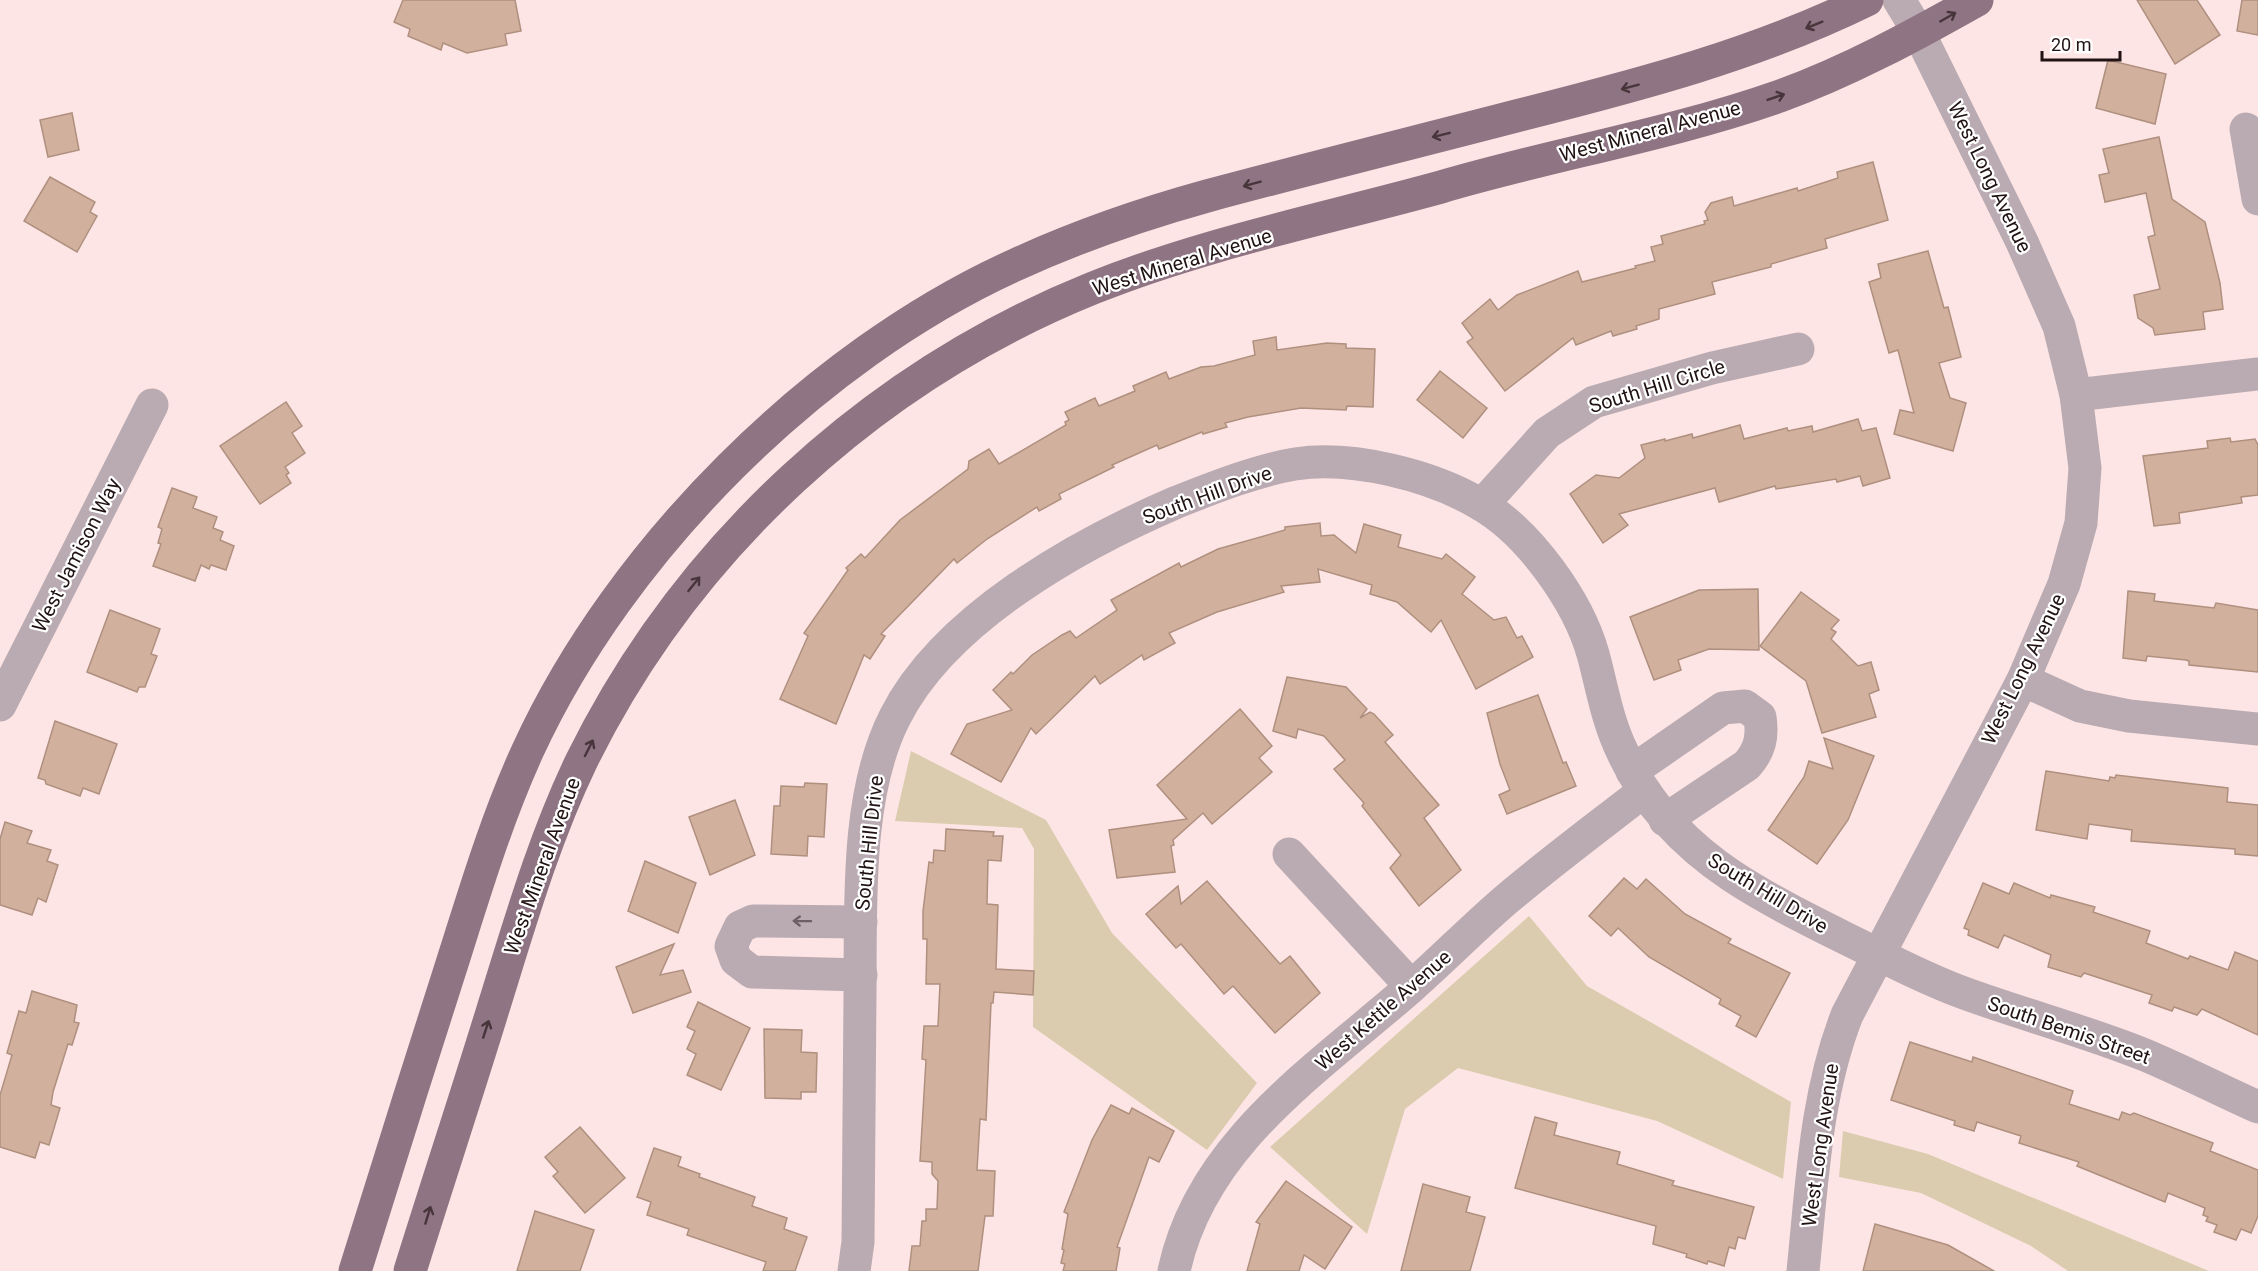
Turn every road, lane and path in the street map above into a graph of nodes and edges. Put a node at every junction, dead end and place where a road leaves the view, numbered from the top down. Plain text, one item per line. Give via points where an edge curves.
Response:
1 (1867, 0) edge
2 (1899, 0) edge
3 (1977, 0) edge
4 (1919, 33) junction
5 (2246, 129) dead end
6 (2258, 199) edge
7 (1798, 349) dead end
8 (2258, 374) edge
9 (2076, 395) junction
10 (152, 405) dead end
11 (1482, 505) junction
12 (2023, 680) junction
13 (0, 705) edge
14 (2258, 729) edge
15 (1638, 781) junction
16 (1665, 820) junction
17 (1289, 854) dead end
18 (861, 922) junction
19 (1880, 955) junction
20 (861, 975) junction
21 (1411, 987) junction
22 (2258, 1107) edge
23 (355, 1271) edge
24 (410, 1271) edge
25 (854, 1271) edge
26 (1174, 1271) edge
27 (1803, 1271) edge

1 -> 23 main road via 1785,37 1642,84 1211,195 1074,240 1012,266 903,328 782,418 719,476 674,526 625,588 552,699 504,806
2 - 4 street, West Long Avenue
4 -> 3 main road, West Mineral Avenue
4 - 9 street, West Long Avenue via 2059,326
24 -> 4 main road, West Mineral Avenue via 526,899 580,765 640,656 679,602 723,549 808,464 885,404 973,346 1093,288 1196,254 1514,166 1720,115 1840,72
5 - 6 street
7 - 11 street, South Hill Circle via 1712,368 1594,402 1547,433
8 - 9 street
9 - 12 street, West Long Avenue via 2085,468 2081,522 2064,584
10 - 13 street, West Jamison Way
11 - 15 street, South Hill Drive via 1524,541 1562,586 1592,651 1604,706
11 - 18 street, South Hill Drive via 1429,482 1380,467 1339,462 1295,464 1194,495 1137,519 1081,548 1023,586 931,662 894,720 872,780
12 - 14 street via 2080,706 2129,716
12 - 19 street, West Long Avenue via 1954,806
15 - 16 street, South Hill Drive
15 - 16 street via 1723,708 1745,706 1760,717 1763,734 1757,753 1746,765
15 - 21 street, West Kettle Avenue
16 - 19 street, South Hill Drive via 1732,876 1783,907
17 - 21 street
18 - 20 street, South Hill Drive
18 -> 20 street, South Hill Drive via 753,921 740,927 731,946 736,960 752,972
19 - 22 street, South Bemis Street via 1957,991 2142,1054
19 - 27 street, West Long Avenue via 1847,1015 1823,1091
20 - 25 street, South Hill Drive via 858,1242
21 - 26 street, West Kettle Avenue via 1273,1106 1234,1148 1207,1184 1188,1224

